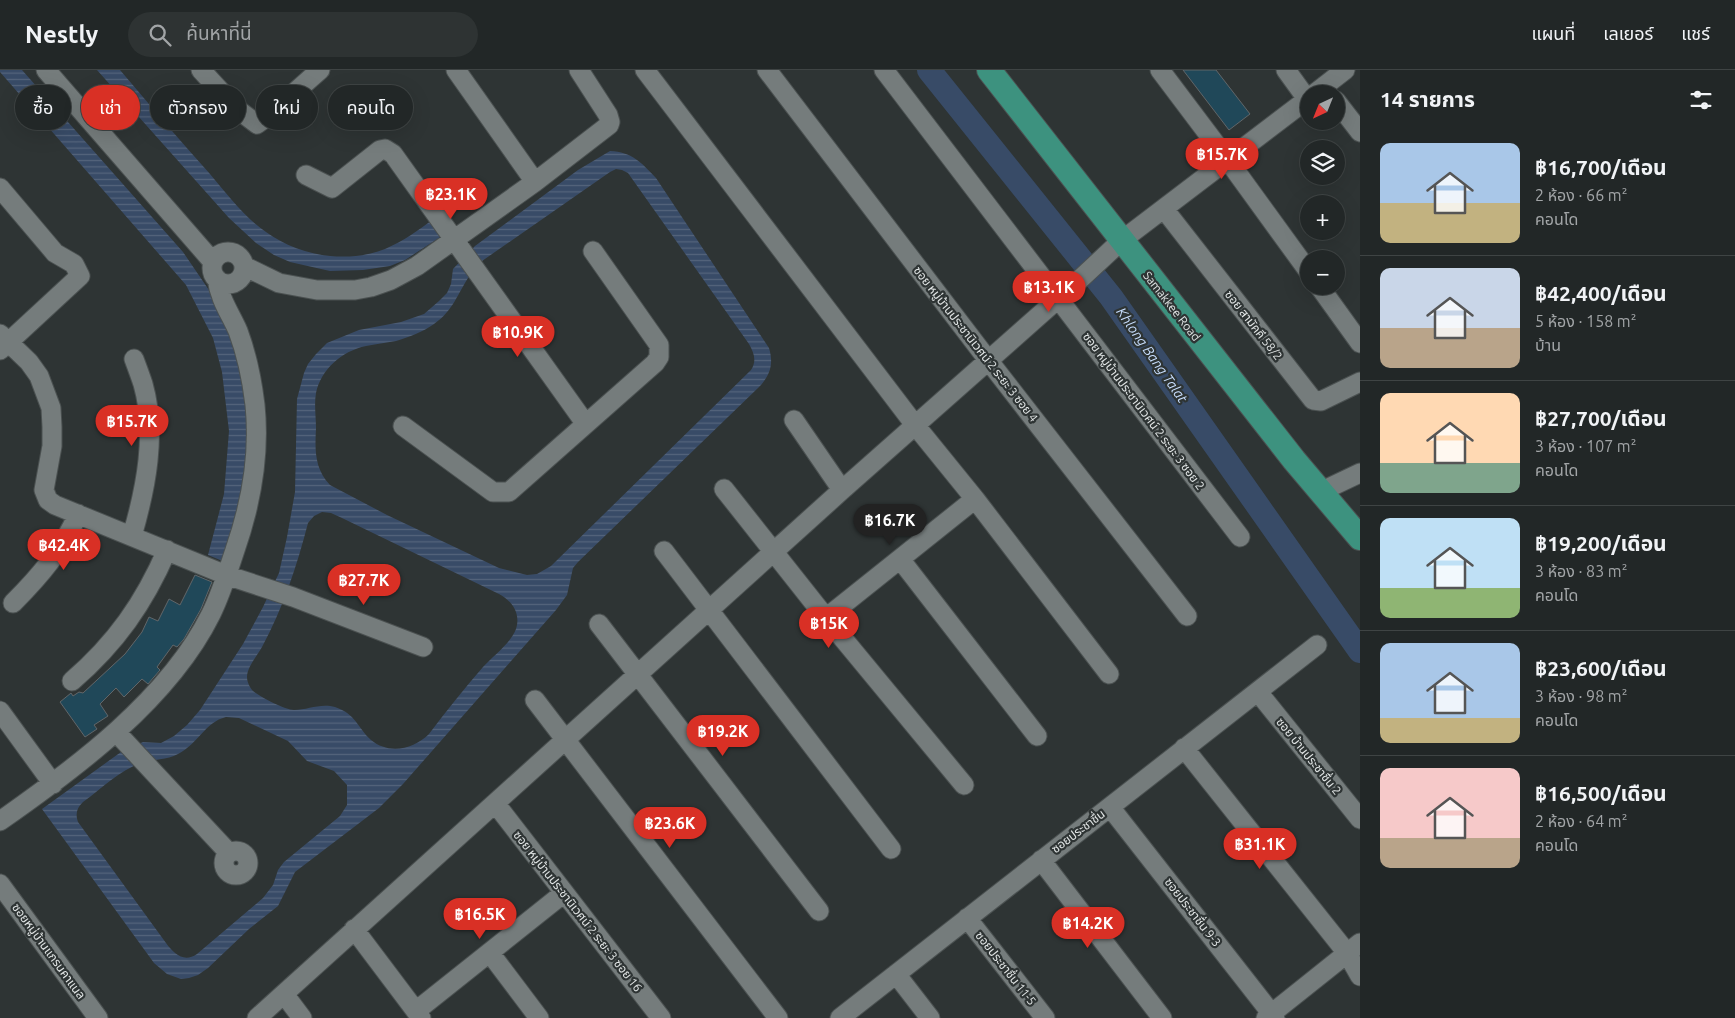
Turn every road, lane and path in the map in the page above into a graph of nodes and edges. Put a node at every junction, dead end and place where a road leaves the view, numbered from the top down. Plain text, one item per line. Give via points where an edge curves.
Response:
1 (46, 70) edge
2 (201, 70) edge
3 (320, 70) edge
4 (456, 70) edge
5 (578, 70) edge
6 (645, 70) edge
7 (767, 70) edge
8 (884, 70) edge
9 (989, 70) edge
10 (1160, 70) edge
11 (1286, 70) edge
12 (1345, 70) edge
13 (1305, 85) edge
14 (1328, 85) edge
15 (1300, 106) edge
16 (1345, 113) edge
17 (1360, 132) edge
18 (1227, 159) junction
19 (306, 175) dead end
20 (536, 182) junction
21 (0, 188) edge
22 (1164, 209) junction
23 (1121, 241) junction
24 (458, 246) junction
25 (593, 251) dead end
26 (1300, 260) edge
27 (215, 271) junction
28 (1325, 295) edge
29 (1059, 299) junction
30 (3, 342) edge
31 (1360, 343) edge
32 (134, 358) dead end
33 (988, 360) junction
34 (1360, 382) edge
35 (794, 420) dead end
36 (585, 423) junction
37 (916, 425) junction
38 (404, 426) dead end
39 (1360, 473) edge
40 (724, 489) dead end
41 (842, 490) junction
42 (1320, 492) junction
43 (975, 499) junction
44 (78, 514) junction
45 (132, 536) junction
46 (1240, 537) dead end
47 (1360, 538) edge
48 (168, 550) junction
49 (664, 552) dead end
50 (774, 552) junction
51 (900, 559) junction
52 (226, 575) junction
53 (13, 603) dead end
54 (709, 610) junction
55 (1187, 616) dead end
56 (826, 618) junction
57 (599, 624) dead end
58 (1317, 645) dead end
59 (423, 647) dead end
60 (1109, 674) dead end
61 (638, 675) junction
62 (72, 681) dead end
63 (1258, 692) junction
64 (535, 700) dead end
65 (0, 711) edge
66 (116, 732) junction
67 (1037, 736) dead end
68 (566, 740) junction
69 (1184, 748) junction
70 (53, 784) junction
71 (964, 785) dead end
72 (495, 803) junction
73 (1110, 807) junction
74 (1360, 820) edge
75 (0, 821) edge
76 (891, 849) dead end
77 (229, 853) dead end
78 (1040, 860) junction
79 (0, 884) edge
80 (564, 893) junction
81 (819, 911) dead end
82 (967, 918) junction
83 (354, 929) junction
84 (1354, 948) edge
85 (490, 953) junction
86 (896, 974) junction
87 (1360, 976) edge
88 (284, 994) junction
89 (419, 1015) edge
90 (1271, 1016) edge
91 (98, 1018) edge
92 (257, 1018) edge
93 (302, 1018) edge
94 (539, 1018) edge
95 (661, 1018) edge
96 (778, 1018) edge
97 (840, 1018) edge
98 (930, 1018) edge
99 (1045, 1018) edge
100 (1162, 1018) edge

1 - 27 street
2 - 3 street via 237,109 257,124
4 - 20 street
5 - 20 street via 610,122
6 - 37 street
7 - 33 street, ซอย หมู่บ้านประชานิเวศน์ 2 ระยะ 3 ซอย 4
8 - 29 street, ซอย หมู่บ้านประชานิเวศน์ 2 ระยะ 3 ซอย 2
9 - 23 main road, Samakkee Road
10 - 18 street
11 - 13 street
12 - 14 street
15 - 18 street
16 - 17 street
18 - 22 street
18 - 26 street
19 - 24 street via 332,188 380,150 388,151
20 - 24 street
21 - 30 street via 55,253 74,264 80,276
22 - 23 street
22 - 34 street, ซอย สามัคคี 58/2 via 1313,400 1321,401
23 - 29 street
23 - 42 main road, Samakkee Road
24 - 27 street via 391,280 355,290 317,290 279,283 244,266 238,257 228,253 218,257
24 - 36 street
25 - 36 street via 659,345 660,357
27 - 52 street via 219,294 247,359 256,430 250,495
28 - 31 street
29 - 33 street
29 - 46 street, ซอย หมู่บ้านประชานิเวศน์ 2 ระยะ 3 ซอย 2
30 - 44 street via 29,362 39,376 51,408 52,446 44,490 48,500
32 - 45 street via 147,403 149,453 142,502
33 - 37 street
33 - 55 street, ซอย หมู่บ้านประชานิเวศน์ 2 ระยะ 3 ซอย 4
35 - 41 street
36 - 38 street via 514,488 503,493 493,492
37 - 41 street
37 - 43 street
39 - 42 street
40 - 50 street
41 - 50 street
42 - 47 main road, Samakkee Road
43 - 51 street
43 - 60 street
44 - 45 street
44 - 53 street via 59,551
45 - 48 street
48 - 52 street
48 - 62 street via 145,597 116,638
49 - 54 street
50 - 54 street
50 - 56 street
51 - 56 street
51 - 67 street
52 - 59 street
52 - 66 street via 212,613 195,642 174,671
54 - 61 street
54 - 76 street
56 - 71 street
57 - 61 street
58 - 63 street, ซอยประชาชื่น
61 - 68 street
61 - 81 street
63 - 69 street, ซอยประชาชื่น
63 - 74 street, ซอย บ้านประชาชื่น 2
64 - 68 street
65 - 70 street
66 - 70 street
66 - 77 street
68 - 72 street
68 - 96 street
69 - 73 street, ซอยประชาชื่น
69 - 84 street
70 - 75 street
72 - 80 street, ซอย หมู่บ้านประชานิเวศน์ 2 ระยะ 3 ซอย 16
72 - 83 street
73 - 78 street, ซอยประชาชื่น
73 - 90 street, ซอยประชาชื่น 9-3
78 - 82 street, ซอยประชาชื่น
78 - 100 street
79 - 91 street, ซอยหมู่บ้านแกรนคาแนล
80 - 85 street
80 - 95 street, ซอย หมู่บ้านประชานิเวศน์ 2 ระยะ 3 ซอย 16
82 - 86 street, ซอยประชาชื่น
82 - 99 street, ซอยประชาชื่น 11-5
83 - 88 street
83 - 89 street
84 - 87 street
84 - 90 street
85 - 89 street
85 - 94 street
86 - 97 street, ซอยประชาชื่น
86 - 98 street
88 - 92 street
88 - 93 street

